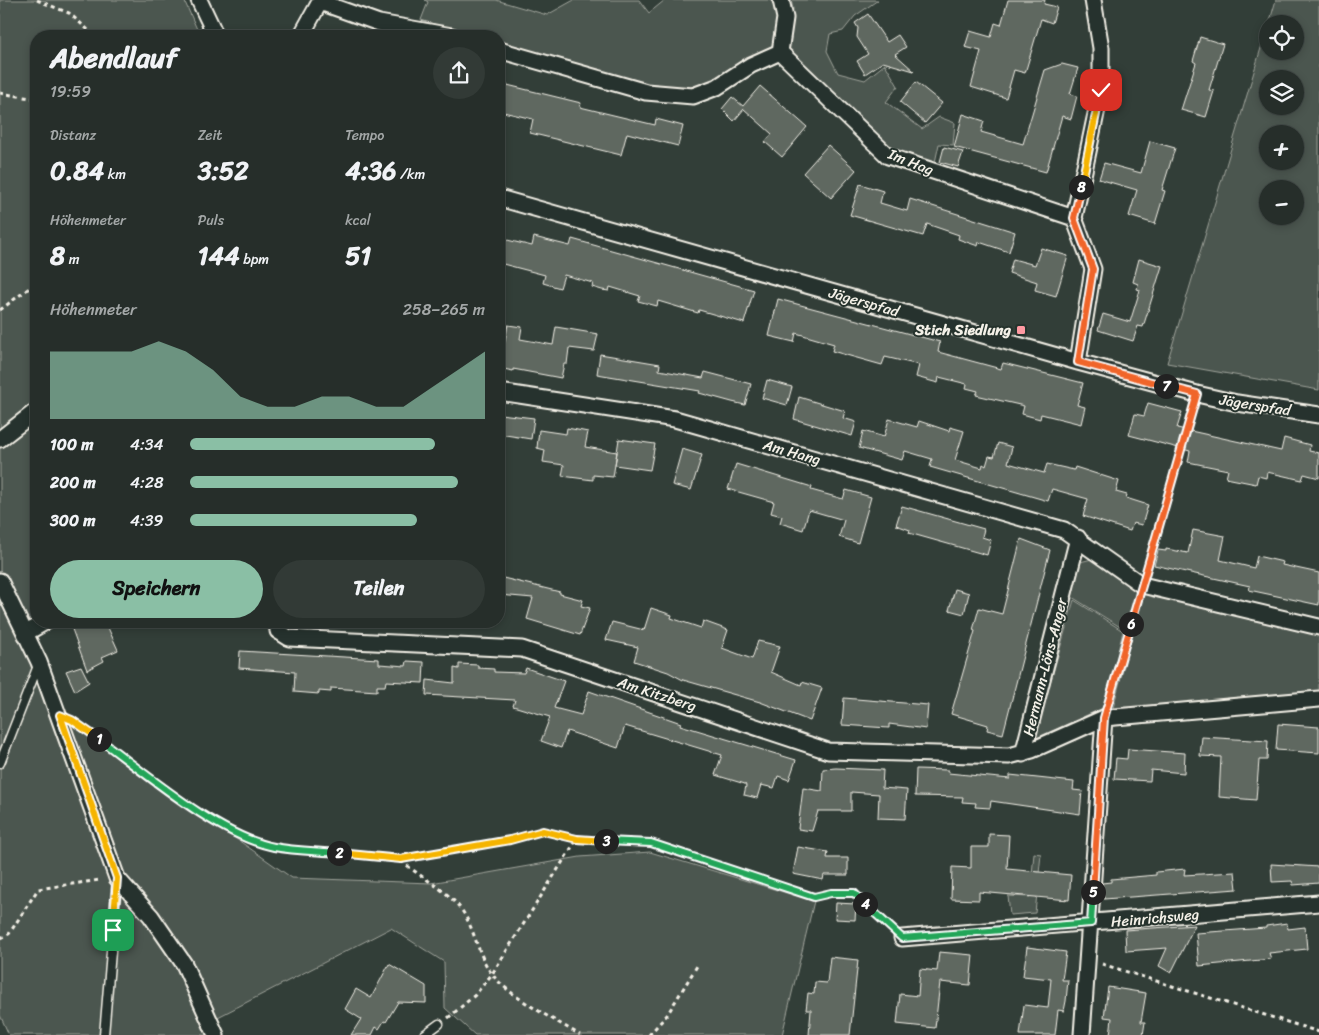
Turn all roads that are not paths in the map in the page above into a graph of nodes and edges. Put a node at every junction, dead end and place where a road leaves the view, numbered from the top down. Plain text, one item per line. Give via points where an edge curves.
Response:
1 (200, 0) edge
2 (781, 0) edge
3 (1093, 0) edge
4 (321, 1) edge
5 (213, 30) edge
6 (304, 30) edge
7 (418, 30) edge
8 (505, 52) edge
9 (780, 52) junction
10 (505, 200) edge
11 (1074, 218) junction
12 (1078, 362) junction
13 (505, 393) edge
14 (1319, 415) edge
15 (30, 416) edge
16 (0, 439) edge
17 (1078, 538) junction
18 (0, 581) edge
19 (1319, 627) edge
20 (35, 628) edge
21 (278, 628) edge
22 (26, 633) junction
23 (39, 662) junction
24 (1319, 699) edge
25 (1104, 718) junction
26 (1023, 754) junction
27 (0, 763) edge
28 (117, 878) junction
29 (1319, 903) edge
30 (1091, 923) junction
31 (902, 938) road end
32 (439, 1024) road end
33 (104, 1035) edge
34 (216, 1035) edge
35 (424, 1035) edge
36 (1082, 1035) edge

1 - 5 street
2 - 9 street via 785,18
3 - 11 street via 1101,48 1101,90
4 - 6 street
4 - 7 street via 379,23
8 - 9 street via 646,92 693,96 717,87 751,65
9 - 11 street, Im Hag via 888,156
10 - 12 street, Jägerspfad
11 - 12 street via 1093,269
12 - 14 street, Jägerspfad via 1237,403
13 - 17 street, Am Hang via 675,419 1064,530
15 - 16 street
17 - 19 street via 1142,585
17 - 26 street, Hermann-Löns-Anger
18 - 22 street
20 - 22 street
21 - 26 street, Am Kitzberg via 289,638 522,649 828,750
22 - 23 street
23 - 27 lane
23 - 28 street
24 - 25 street, Hermann-Löns-Anger
25 - 26 street, Hermann-Löns-Anger
25 - 30 street
28 - 33 lane
28 - 34 street via 150,916 184,964
29 - 30 street, Heinrichsweg
30 - 31 street, Heinrichsweg
30 - 36 street
32 - 35 lane

